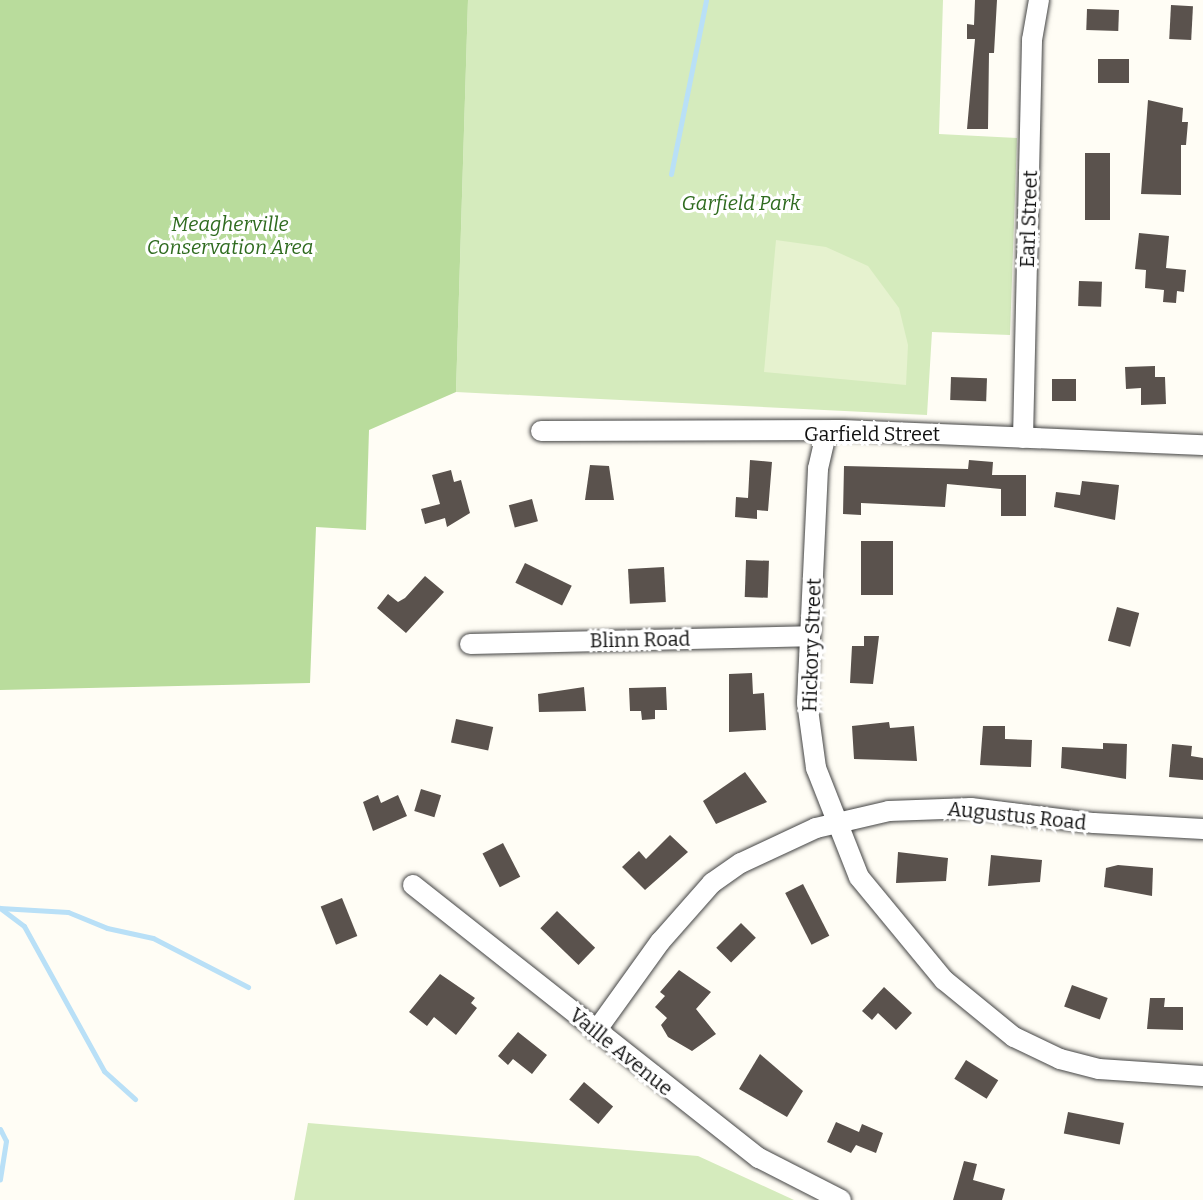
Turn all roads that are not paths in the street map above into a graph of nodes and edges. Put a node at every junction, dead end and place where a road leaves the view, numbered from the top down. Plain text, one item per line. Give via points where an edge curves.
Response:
1 (1039, 0) edge
2 (541, 431) dead end
3 (826, 434) junction
4 (1023, 438) junction
5 (1203, 446) edge
6 (810, 636) junction
7 (470, 644) dead end
8 (835, 823) junction
9 (1203, 829) edge
10 (413, 885) dead end
11 (596, 1031) junction
12 (1203, 1076) edge
13 (842, 1200) edge

1 - 4 street, Earl Street via 1032,40
2 - 3 street, Garfield Street
3 - 4 street, Garfield Street
3 - 6 street, Hickory Street via 818,470
4 - 5 street, Garfield Street
6 - 7 street, Blinn Road
6 - 8 street, Hickory Street via 810,724 816,768
8 - 9 street, Augustus Road via 889,811 971,808 1094,823
8 - 11 street, Augustus Road via 741,863 712,883 660,942
8 - 12 street, Hickory Street via 859,877 909,945 974,1008 1060,1059 1150,1076
10 - 11 street, Vaille Avenue
11 - 13 street, Vaille Avenue via 759,1158

